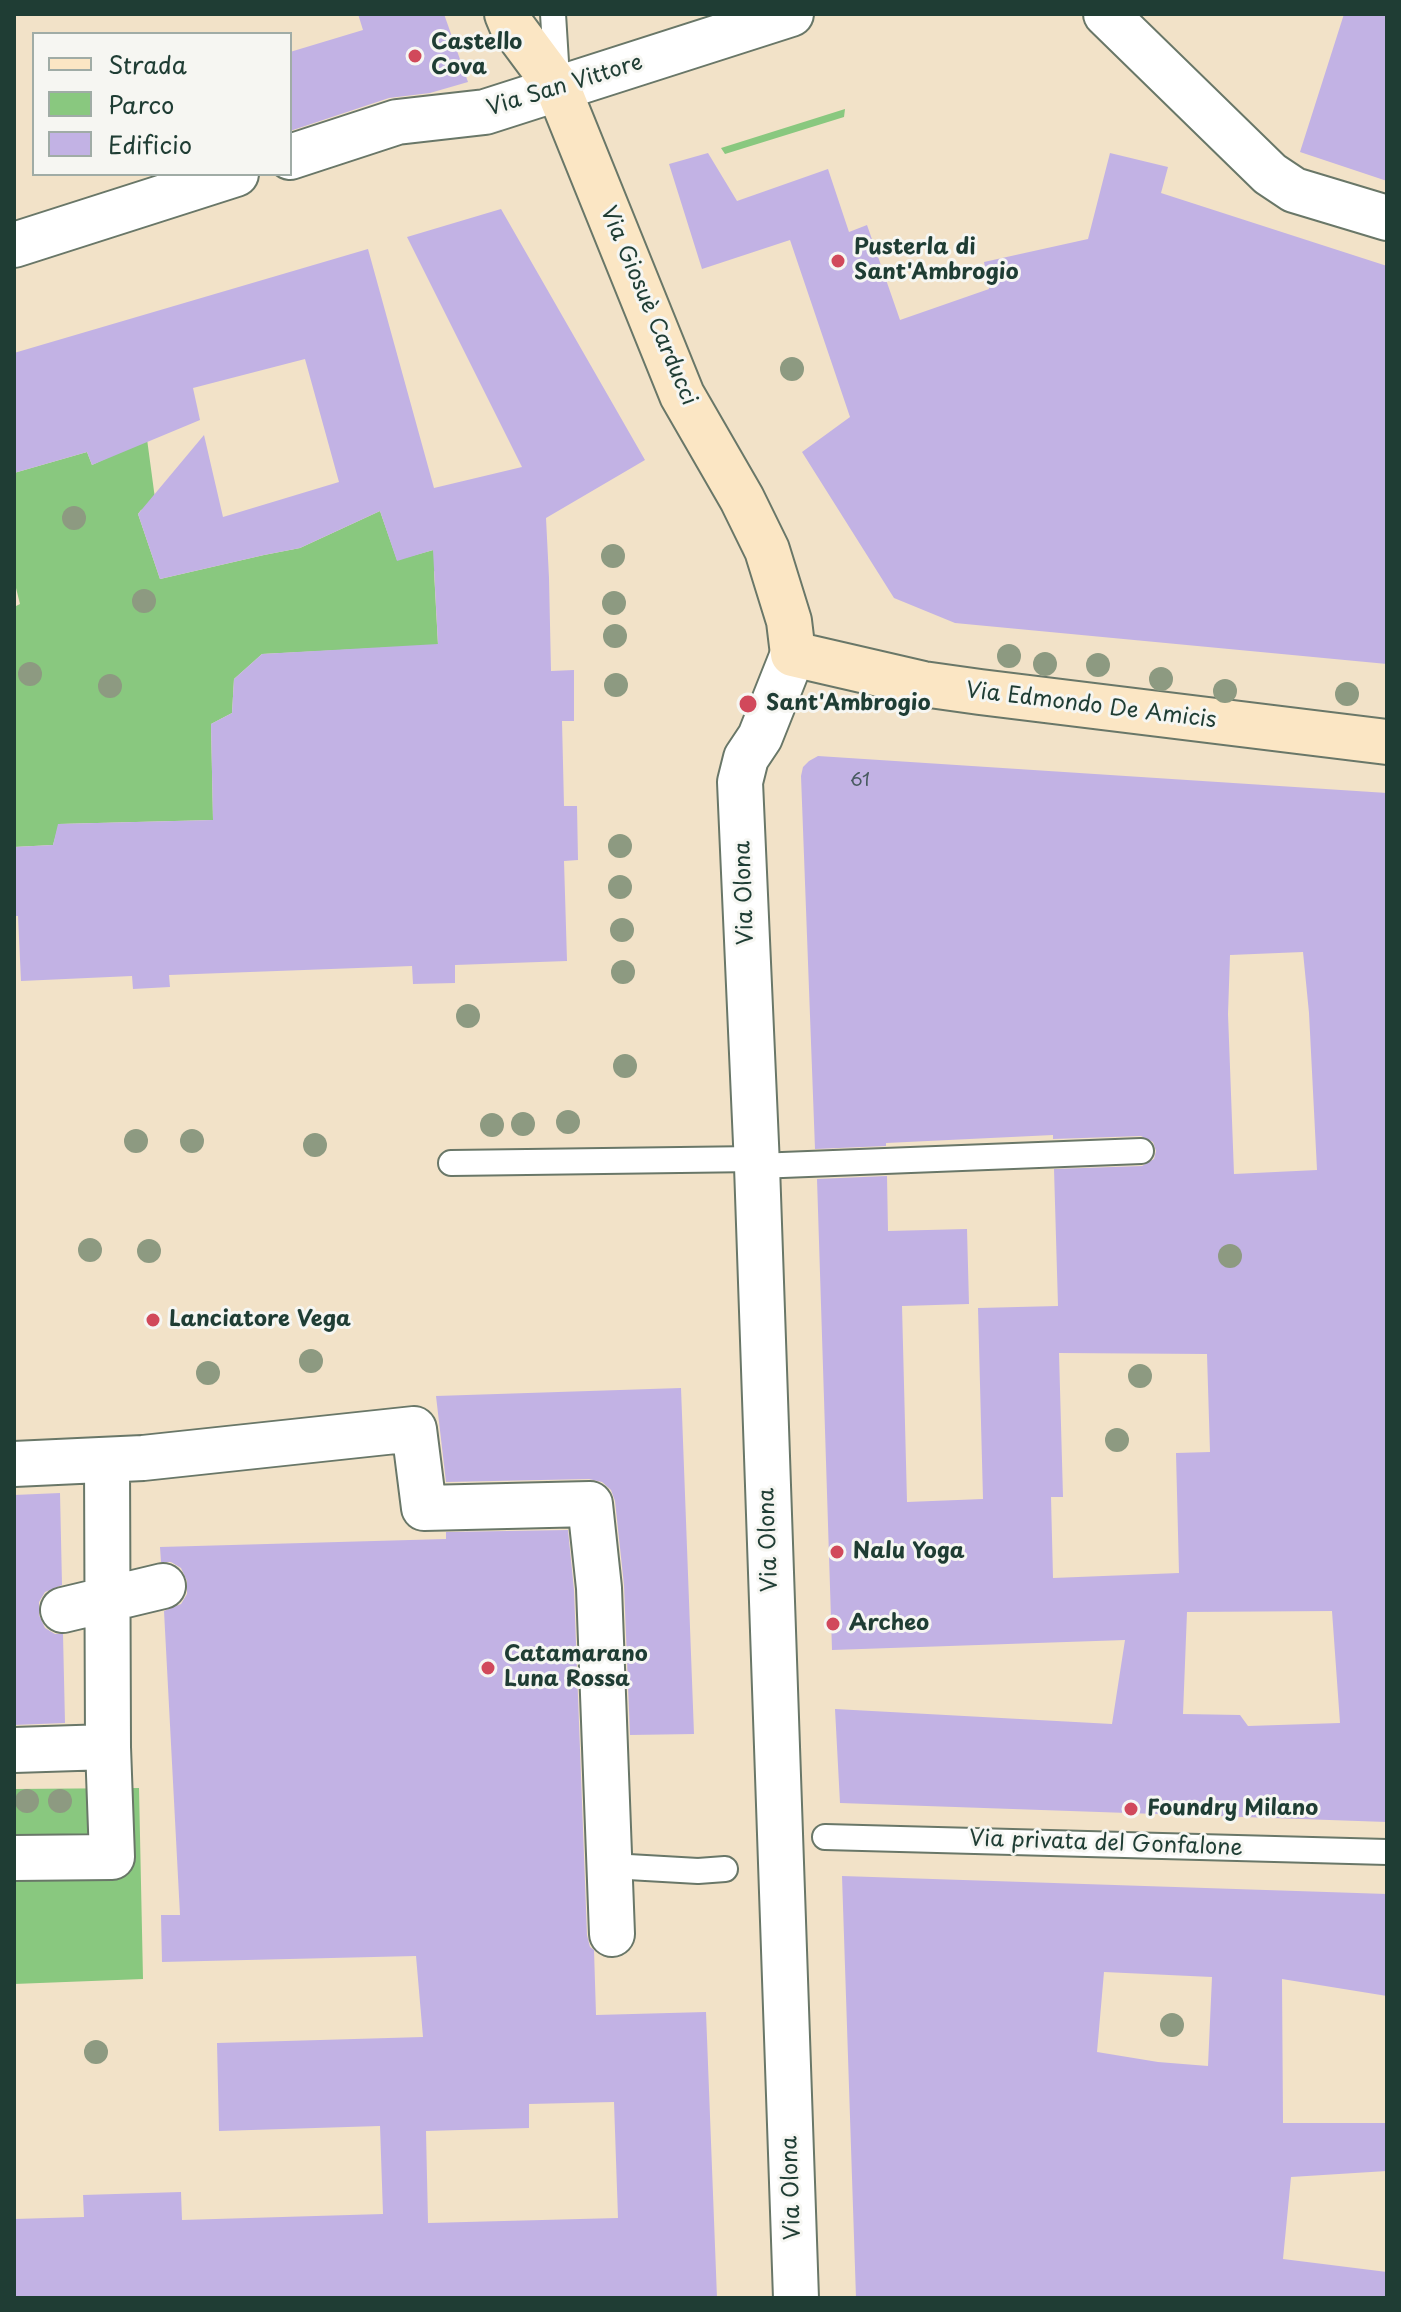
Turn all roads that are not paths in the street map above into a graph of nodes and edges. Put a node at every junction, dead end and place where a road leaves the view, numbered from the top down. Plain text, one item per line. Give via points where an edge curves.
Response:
1 (507, 14) edge
2 (553, 14) edge
3 (791, 14) edge
4 (1106, 14) edge
5 (558, 88) junction
6 (292, 156) edge
7 (230, 176) edge
8 (1387, 218) edge
9 (14, 245) edge
10 (793, 654) junction
11 (1387, 742) edge
12 (1141, 1151) dead end
13 (757, 1162) junction
14 (451, 1163) dead end
15 (18, 1457) edge
16 (107, 1460) junction
17 (163, 1586) dead end
18 (107, 1599) junction
19 (63, 1610) dead end
20 (108, 1747) junction
21 (14, 1750) edge
22 (825, 1837) dead end
23 (1387, 1852) edge
24 (14, 1858) edge
25 (611, 1866) junction
26 (725, 1869) dead end
27 (612, 1934) dead end
28 (796, 2298) edge

1 - 5 street, Via Giosuè Carducci
2 - 5 lane, Via Giosuè Carducci
3 - 5 street, Via San Vittore
4 - 8 street via 1270,174 1294,190
5 - 6 street, Via San Vittore via 485,112 397,122
5 - 10 street, Via Giosuè Carducci via 682,395 767,550 789,621
7 - 9 street
10 - 11 street, Via Edmondo De Amicis via 923,684
10 - 13 street, Via Olona via 740,782
12 - 13 lane
13 - 14 lane
13 - 28 street, Via Olona
15 - 16 street
16 - 18 street
16 - 25 street via 414,1429 424,1508 590,1504 599,1588
17 - 18 street
18 - 19 street
18 - 20 street
20 - 21 street
20 - 24 street via 112,1857
22 - 23 lane, Via privata del Gonfalone
25 - 26 lane
25 - 27 street

